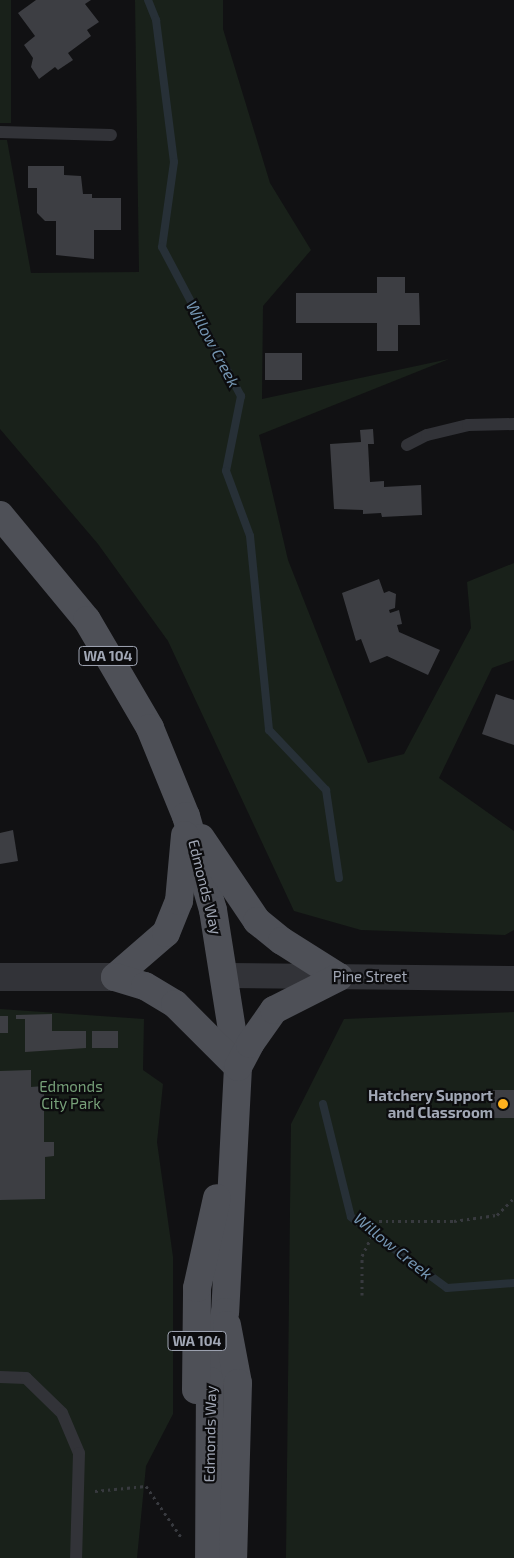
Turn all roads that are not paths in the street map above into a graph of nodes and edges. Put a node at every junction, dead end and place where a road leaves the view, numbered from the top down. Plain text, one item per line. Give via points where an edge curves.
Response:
1 (0, 132) edge
2 (110, 135) dead end
3 (514, 424) edge
4 (407, 445) dead end
5 (0, 515) edge
6 (186, 816) junction
7 (226, 975) junction
8 (0, 977) edge
9 (115, 977) junction
10 (339, 977) junction
11 (514, 978) edge
12 (238, 1067) junction
13 (233, 1128) junction
14 (225, 1312) junction
15 (0, 1378) edge
16 (189, 1548) edge
17 (76, 1558) edge
18 (209, 1558) edge
19 (233, 1558) edge

1 - 2 lane
3 - 4 lane via 468,425 428,435
5 - 6 main road, Edmonds Way / WA 104 via 87,620 150,728
6 - 7 main road, Edmonds Way / WA 104 via 213,910
6 - 9 main road via 180,901 166,933
6 - 10 main road via 257,921
7 - 10 street, Pine Street
7 - 12 main road, Edmonds Way / WA 104
8 - 9 street
9 - 12 main road via 145,986 175,1004
10 - 11 street, Pine Street
10 - 12 main road via 274,1010
12 - 13 main road, Edmonds Way / WA 104
13 - 14 main road, Edmonds Way / WA 104
13 - 16 main road, WA 104 via 197,1288
14 - 18 main road, Edmonds Way / WA 104 via 210,1381
14 - 19 main road, Edmonds Way / WA 104 via 238,1383
15 - 17 lane via 26,1378 62,1413 78,1453

